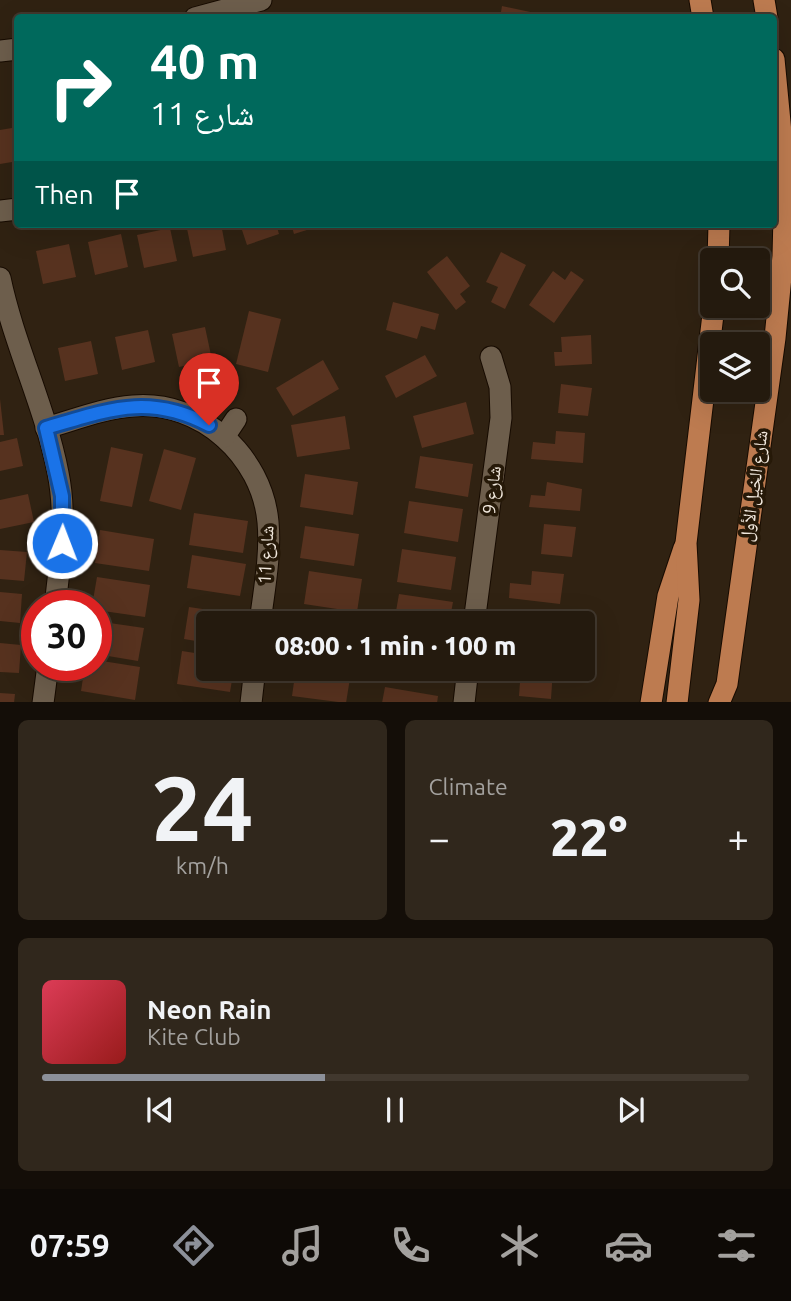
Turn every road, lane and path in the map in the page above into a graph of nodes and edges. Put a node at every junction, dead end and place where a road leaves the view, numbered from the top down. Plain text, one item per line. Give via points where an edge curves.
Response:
1 (261, 0) edge
2 (210, 14) edge
3 (777, 91) edge
4 (719, 228) edge
5 (718, 248) edge
6 (0, 278) edge
7 (714, 318) edge
8 (491, 357) dead end
9 (236, 419) dead end
10 (46, 428) junction
11 (224, 437) junction
12 (686, 543) junction
13 (57, 590) edge
14 (261, 611) edge
15 (476, 611) edge
16 (46, 681) edge
17 (253, 681) edge
18 (466, 681) edge
19 (725, 696) edge
20 (43, 702) edge
21 (251, 702) edge
22 (464, 702) edge
23 (651, 702) edge
24 (677, 702) edge

1 - 2 street
3 - 19 main road, شارع الخيل الأول via 785,175 783,257
4 - 5 main road
6 - 10 street
7 - 12 main road
8 - 15 street, شارع 9 via 501,418
9 - 11 street
10 - 11 street, شارع 11 via 117,408 155,405 192,416
10 - 13 street via 62,496
11 - 14 street, شارع 11 via 250,466 265,501 269,540
12 - 23 main road via 668,596
12 - 24 main road via 689,600
16 - 20 street
17 - 21 street
18 - 22 street

